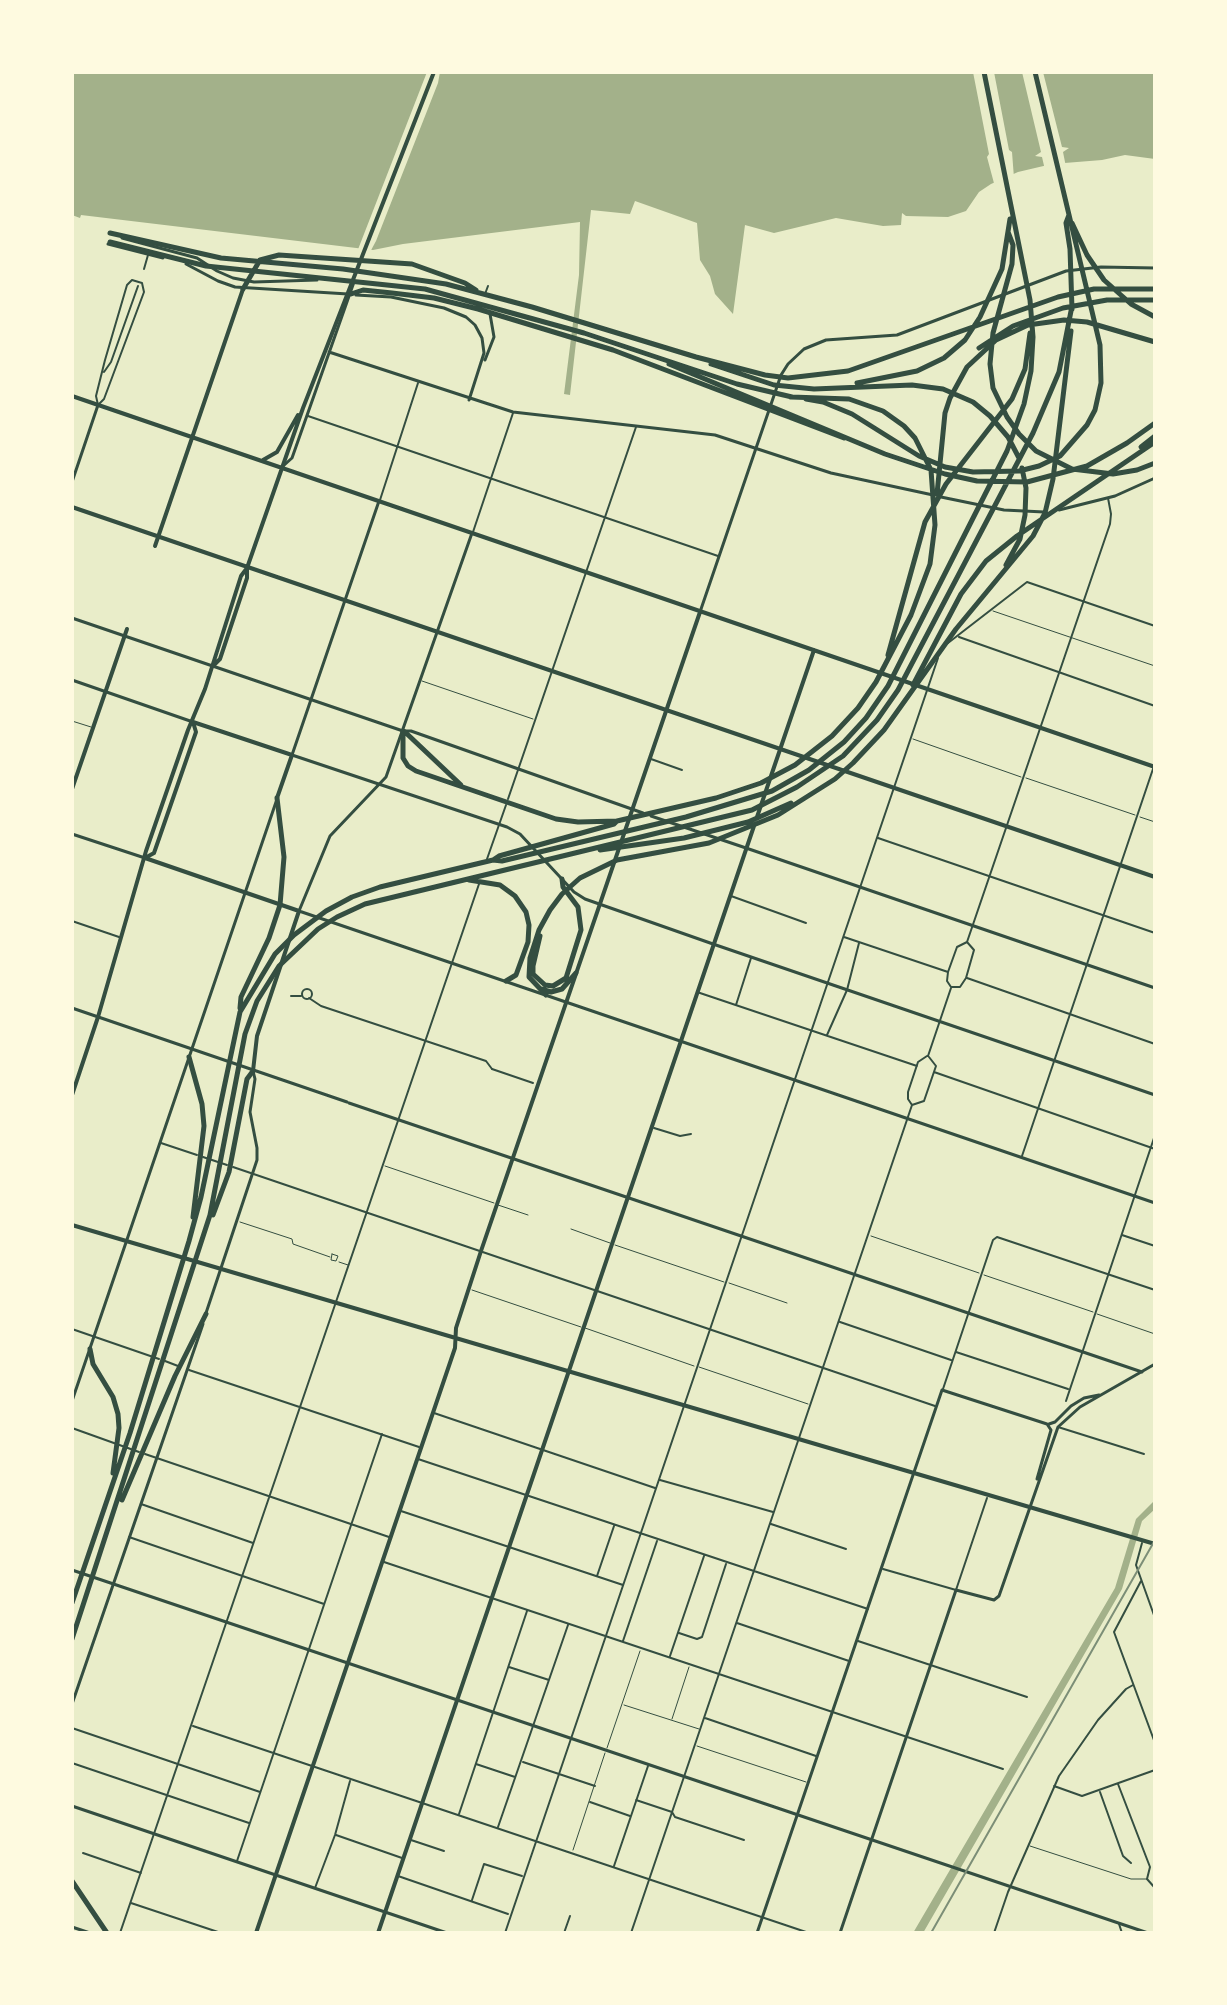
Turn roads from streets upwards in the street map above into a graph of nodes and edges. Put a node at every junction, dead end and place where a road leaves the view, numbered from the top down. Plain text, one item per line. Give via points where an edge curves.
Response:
1 (434, 72) edge
2 (984, 72) edge
3 (1035, 72) edge
4 (1011, 214) junction
5 (1069, 214) junction
6 (1008, 232) junction
7 (110, 239) junction
8 (151, 246) junction
9 (148, 255) junction
10 (1155, 268) edge
11 (144, 269) dead end
12 (247, 280) junction
13 (354, 282) junction
14 (138, 286) dead end
15 (243, 289) junction
16 (1155, 289) edge
17 (351, 294) junction
18 (483, 294) junction
19 (1155, 300) edge
20 (479, 304) junction
21 (1072, 306) junction
22 (466, 317) junction
23 (1155, 317) edge
24 (1032, 320) junction
25 (1155, 342) edge
26 (329, 352) junction
27 (646, 354) junction
28 (696, 357) junction
29 (105, 360) junction
30 (111, 362) junction
31 (482, 363) junction
32 (117, 364) junction
33 (103, 373) junction
34 (112, 375) junction
35 (418, 383) junction
36 (814, 389) junction
37 (72, 396) edge
38 (791, 397) junction
39 (469, 400) junction
40 (98, 405) junction
41 (303, 408) junction
42 (513, 412) junction
43 (785, 414) junction
44 (307, 415) junction
45 (1155, 423) edge
46 (637, 426) junction
47 (193, 437) junction
48 (1155, 439) edge
49 (397, 446) junction
50 (940, 447) junction
51 (756, 448) junction
52 (260, 460) junction
53 (1154, 463) edge
54 (281, 468) junction
55 (1155, 478) edge
56 (490, 480) junction
57 (72, 482) edge
58 (1108, 498) junction
59 (379, 501) junction
60 (935, 504) junction
61 (72, 507) edge
62 (604, 518) junction
63 (472, 533) junction
64 (159, 537) junction
65 (155, 546) dead end
66 (719, 557) junction
67 (247, 568) junction
68 (586, 572) junction
69 (997, 578) junction
70 (345, 601) junction
71 (1083, 602) junction
72 (700, 612) junction
73 (72, 618) edge
74 (1155, 626) edge
75 (127, 629) dead end
76 (439, 633) junction
77 (125, 636) junction
78 (958, 636) junction
79 (814, 650) junction
80 (886, 663) junction
81 (212, 666) junction
82 (551, 671) junction
83 (1060, 672) junction
84 (72, 680) edge
85 (928, 689) junction
86 (106, 691) junction
87 (909, 693) junction
88 (311, 700) junction
89 (1155, 706) edge
90 (667, 710) junction
91 (193, 722) junction
92 (1040, 727) junction
93 (403, 731) junction
94 (780, 750) junction
95 (292, 755) junction
96 (650, 758) junction
97 (1155, 765) edge
98 (517, 770) junction
99 (682, 770) dead end
100 (380, 785) junction
101 (465, 788) junction
102 (894, 788) junction
103 (72, 789) edge
104 (277, 798) junction
105 (633, 810) junction
106 (763, 819) junction
107 (617, 821) junction
108 (499, 824) junction
109 (1007, 827) junction
110 (72, 834) edge
111 (877, 838) junction
112 (641, 842) junction
113 (746, 848) junction
114 (525, 852) junction
115 (145, 858) junction
116 (1120, 864) junction
117 (990, 876) junction
118 (1155, 877) edge
119 (474, 879) junction
120 (562, 879) junction
121 (860, 887) junction
122 (245, 893) junction
123 (730, 896) junction
124 (600, 906) junction
125 (299, 911) junction
126 (1104, 915) junction
127 (72, 921) edge
128 (806, 923) dead end
129 (543, 925) junction
130 (973, 925) junction
131 (1155, 933) edge
132 (843, 937) junction
133 (120, 938) junction
134 (859, 942) junction
135 (967, 942) junction
136 (713, 944) junction
137 (751, 957) junction
138 (452, 963) junction
139 (1087, 963) junction
140 (948, 972) junction
141 (576, 973) junction
142 (966, 978) junction
143 (506, 981) junction
144 (827, 983) junction
145 (536, 986) junction
146 (951, 987) junction
147 (1155, 988) edge
148 (847, 990) junction
149 (696, 991) junction
150 (546, 995) junction
151 (292, 996) dead end
152 (303, 996) junction
153 (309, 998) junction
154 (566, 1002) junction
155 (736, 1005) junction
156 (72, 1008) edge
157 (240, 1012) junction
158 (1070, 1014) junction
159 (98, 1017) junction
160 (940, 1021) junction
161 (811, 1031) junction
162 (827, 1036) junction
163 (425, 1041) junction
164 (680, 1041) junction
165 (1155, 1044) edge
166 (191, 1049) junction
167 (928, 1056) junction
168 (189, 1057) junction
169 (1054, 1060) junction
170 (917, 1066) junction
171 (253, 1071) junction
172 (934, 1072) junction
173 (794, 1080) junction
174 (533, 1083) dead end
175 (72, 1095) edge
176 (1155, 1095) edge
177 (912, 1105) junction
178 (1037, 1108) junction
179 (398, 1119) junction
180 (907, 1119) junction
181 (654, 1128) dead end
182 (691, 1134) dead end
183 (1155, 1135) edge
184 (160, 1142) junction
185 (1153, 1148) edge
186 (1021, 1157) junction
187 (513, 1158) junction
188 (252, 1174) junction
189 (1134, 1196) junction
190 (628, 1197) junction
191 (1155, 1203) edge
192 (366, 1212) junction
193 (72, 1225) edge
194 (1121, 1234) junction
195 (741, 1236) junction
196 (126, 1241) junction
197 (189, 1241) junction
198 (1155, 1246) edge
199 (481, 1251) junction
200 (198, 1253) junction
201 (221, 1269) junction
202 (1108, 1274) junction
203 (854, 1275) junction
204 (596, 1290) junction
205 (1155, 1290) edge
206 (335, 1303) junction
207 (206, 1314) junction
208 (968, 1314) junction
209 (839, 1322) junction
210 (72, 1329) edge
211 (710, 1329) junction
212 (94, 1336) junction
213 (455, 1338) junction
214 (90, 1349) junction
215 (955, 1352) junction
216 (1082, 1352) junction
217 (952, 1360) junction
218 (1155, 1364) edge
219 (179, 1366) junction
220 (823, 1368) junction
221 (189, 1370) junction
222 (568, 1371) junction
223 (1142, 1372) junction
224 (1069, 1389) junction
225 (942, 1390) junction
226 (1099, 1395) junction
227 (72, 1401) edge
228 (1066, 1401) dead end
229 (684, 1405) junction
230 (301, 1407) junction
231 (937, 1407) junction
232 (433, 1413) junction
233 (1047, 1424) junction
234 (1058, 1427) junction
235 (72, 1428) edge
236 (382, 1434) junction
237 (798, 1438) junction
238 (421, 1448) junction
239 (542, 1450) junction
240 (1144, 1454) dead end
241 (156, 1458) junction
242 (417, 1459) junction
243 (118, 1461) junction
244 (133, 1466) junction
245 (914, 1473) junction
246 (659, 1479) junction
247 (1038, 1482) junction
248 (656, 1488) junction
249 (526, 1495) junction
250 (988, 1495) junction
251 (269, 1496) junction
252 (140, 1504) junction
253 (1029, 1507) junction
254 (400, 1510) junction
255 (773, 1512) junction
256 (351, 1524) junction
257 (770, 1524) junction
258 (615, 1525) junction
259 (640, 1534) junction
260 (129, 1537) junction
261 (391, 1537) junction
262 (658, 1540) junction
263 (1140, 1540) junction
264 (254, 1543) junction
265 (1155, 1544) edge
266 (509, 1547) junction
267 (846, 1549) dead end
268 (705, 1555) junction
269 (383, 1562) junction
270 (726, 1562) junction
271 (882, 1568) junction
272 (72, 1570) edge
273 (753, 1571) junction
274 (243, 1576) junction
275 (597, 1576) junction
276 (1141, 1581) junction
277 (113, 1584) junction
278 (623, 1585) junction
279 (956, 1590) junction
280 (491, 1598) junction
281 (72, 1603) edge
282 (325, 1604) junction
283 (868, 1609) junction
284 (528, 1610) junction
285 (1155, 1618) edge
286 (227, 1623) junction
287 (736, 1623) junction
288 (568, 1624) junction
289 (678, 1632) junction
290 (605, 1636) junction
291 (72, 1639) edge
292 (857, 1641) junction
293 (623, 1642) junction
294 (308, 1650) junction
295 (669, 1657) junction
296 (850, 1661) junction
297 (348, 1664) junction
298 (931, 1665) junction
299 (508, 1666) junction
300 (719, 1674) junction
301 (549, 1680) junction
302 (72, 1685) edge
303 (1133, 1685) junction
304 (78, 1687) junction
305 (1027, 1697) dead end
306 (456, 1701) junction
307 (72, 1704) edge
308 (832, 1712) junction
309 (491, 1713) junction
310 (704, 1718) junction
311 (192, 1726) junction
312 (533, 1726) junction
313 (72, 1728) edge
314 (906, 1737) junction
315 (570, 1739) junction
316 (1155, 1743) edge
317 (273, 1753) junction
318 (818, 1756) junction
319 (522, 1761) junction
320 (72, 1763) edge
321 (179, 1764) junction
322 (474, 1764) junction
323 (648, 1765) junction
324 (313, 1767) junction
325 (1003, 1769) dead end
326 (1155, 1770) edge
327 (559, 1773) junction
328 (515, 1777) junction
329 (684, 1777) junction
330 (350, 1779) junction
331 (1118, 1784) junction
332 (595, 1786) road end
333 (1053, 1786) junction
334 (1099, 1791) junction
335 (260, 1792) junction
336 (168, 1796) junction
337 (636, 1800) junction
338 (590, 1802) road end
339 (422, 1804) junction
340 (72, 1806) edge
341 (672, 1812) junction
342 (797, 1815) junction
343 (458, 1816) junction
344 (631, 1816) junction
345 (249, 1824) junction
346 (498, 1829) junction
347 (154, 1835) junction
348 (335, 1835) junction
349 (872, 1839) junction
350 (409, 1840) junction
351 (744, 1840) dead end
352 (536, 1842) junction
353 (444, 1851) dead end
354 (83, 1853) dead end
355 (403, 1858) junction
356 (236, 1862) junction
357 (1131, 1863) dead end
358 (613, 1868) junction
359 (141, 1873) junction
360 (397, 1875) junction
361 (276, 1876) junction
362 (524, 1876) junction
363 (649, 1879) junction
364 (72, 1881) edge
365 (1011, 1887) junction
366 (1155, 1888) edge
367 (315, 1889) junction
368 (471, 1901) junction
369 (130, 1903) junction
370 (385, 1912) junction
371 (511, 1915) junction
372 (570, 1916) dead end
373 (763, 1918) junction
374 (1119, 1923) junction
375 (72, 1927) edge
376 (90, 1933) edge
377 (107, 1933) edge
378 (120, 1933) edge
379 (221, 1933) edge
380 (256, 1933) edge
381 (378, 1933) edge
382 (447, 1933) edge
383 (505, 1933) edge
384 (564, 1933) edge
385 (631, 1933) edge
386 (757, 1933) edge
387 (809, 1933) edge
388 (840, 1933) edge
389 (994, 1933) edge
390 (1122, 1933) edge
391 (1148, 1933) edge

1 - 41 main road
2 - 4 highway
3 - 5 highway
4 - 6 highway
4 - 24 highway
5 - 21 highway
5 - 23 highway via 1104,280
5 - 38 highway via 1100,345 1101,383 1087,425 1060,456 1019,471 945,467 852,414
6 - 36 highway via 1002,269 980,317 938,362 917,371
6 - 53 highway via 1012,264 990,364 999,404 1036,451 1064,466 1088,473 1121,473
7 - 8 street
7 - 9 street
7 - 18 highway via 221,258 385,274
7 - 27 highway via 206,266 425,289
8 - 9 street
8 - 12 street via 187,254 225,275
9 - 11 street
9 - 15 street via 193,266
10 - 51 street via 1066,271 897,335 820,342 804,349 788,364
12 - 13 street
12 - 15 highway
12 - 18 highway via 260,260 279,255 412,264
13 - 17 street
13 - 20 street
14 - 30 street
15 - 17 street
15 - 47 main road
16 - 28 highway via 1094,289 1058,297 848,371 803,378 765,375
17 - 22 street via 391,297
17 - 26 street
17 - 43 highway via 363,290 456,303 613,350
18 - 20 street
18 - 28 highway
19 - 50 highway via 1073,305 995,336 968,360 954,382 943,409
20 - 22 street
20 - 31 street via 488,310 494,333
21 - 69 highway via 1049,501 1033,536
21 - 112 highway via 1050,396 898,690 877,720 821,773 768,804
22 - 31 street via 482,338
24 - 80 highway via 1025,369 1012,399 946,484 925,522
24 - 114 highway via 1031,371 1003,461 888,686 855,730 809,770 756,798
25 - 50 highway via 1071,320 1040,322 1006,334 974,358 957,381
26 - 35 street
26 - 44 street
27 - 38 highway
27 - 43 highway
28 - 36 highway via 761,382
29 - 30 street
29 - 32 street via 127,285 137,281 144,292
29 - 33 street
30 - 32 street
30 - 33 street
30 - 34 street
31 - 39 street
32 - 34 street
33 - 40 street
34 - 40 street
35 - 39 street
35 - 49 street
36 - 69 highway via 931,387 979,406 997,423 1017,454 1026,488 1016,547
37 - 40 main road
38 - 60 highway via 863,402 890,415 911,434 928,463
39 - 42 street
40 - 47 main road
40 - 57 street
41 - 52 main road via 277,451
41 - 54 main road
42 - 46 street
42 - 56 street
43 - 45 highway via 977,481 1027,482 1087,466
44 - 49 street
44 - 54 street via 292,458
46 - 51 street via 715,435
46 - 62 street
47 - 52 main road
47 - 64 main road
48 - 87 highway via 986,561 959,597
49 - 56 street
49 - 59 street
50 - 60 highway
51 - 58 street via 870,484 1004,510 1049,512
51 - 66 street
52 - 54 main road
54 - 59 main road
54 - 67 main road
55 - 58 street
56 - 62 street
56 - 63 street
58 - 71 street via 1110,524
59 - 63 main road
59 - 70 street
60 - 80 highway via 932,551 923,584
61 - 64 main road
62 - 66 street
62 - 68 street
63 - 68 main road
63 - 76 street
64 - 65 main road
64 - 67 main road
66 - 72 street
67 - 70 main road
67 - 81 main road via 220,659
68 - 72 main road
68 - 82 street
69 - 87 highway
70 - 76 main road
70 - 88 street
71 - 74 street
71 - 78 street via 1027,582
71 - 83 street
72 - 79 main road
72 - 90 main road
73 - 77 street
75 - 77 main road
76 - 82 main road
76 - 93 street
77 - 81 street
77 - 86 main road
78 - 83 street
78 - 85 street via 940,652
79 - 85 main road
79 - 94 main road
80 - 107 highway via 849,719 778,775 734,793
81 - 88 street
81 - 91 main road
82 - 90 main road
82 - 98 street
83 - 89 street
83 - 92 street
84 - 86 street
85 - 92 main road
85 - 102 street
86 - 91 street
86 - 103 main road
87 - 106 highway via 884,730 835,779
88 - 93 street
88 - 95 street
90 - 94 main road
90 - 96 main road
91 - 95 main road
91 - 115 main road
92 - 97 main road
92 - 109 street
93 - 98 street
93 - 100 street
93 - 101 highway
93 - 101 highway via 408,766
94 - 102 main road
94 - 113 main road
95 - 100 street
95 - 104 main road
96 - 99 street
96 - 105 main road
97 - 116 street
98 - 105 street
98 - 108 street
100 - 108 street
100 - 125 street via 330,836
101 - 107 highway via 564,821
102 - 109 main road
102 - 111 street
104 - 122 street
104 - 157 highway via 282,889
105 - 113 street
105 - 124 main road
106 - 112 highway via 684,838
106 - 129 highway via 709,843 606,864 562,894
107 - 114 highway
108 - 120 street via 520,834
108 - 138 street
109 - 116 main road
109 - 117 street
110 - 115 street
111 - 117 street
111 - 121 street
112 - 119 highway
113 - 121 street
113 - 123 main road
114 - 157 highway via 380,887 326,911 275,954
115 - 122 main road
115 - 133 main road
116 - 118 main road
116 - 126 street
117 - 126 street
117 - 130 street
119 - 143 highway via 500,885 524,908 528,942 518,973
119 - 200 highway via 382,899 337,917 303,941 268,982 242,1047 213,1202
120 - 124 street
120 - 129 highway via 578,907 581,930 566,978 553,986 533,974
121 - 130 street
121 - 132 street
122 - 125 main road
122 - 166 street
123 - 128 street
123 - 136 main road
124 - 136 street
124 - 141 main road
125 - 138 street
125 - 171 main road via 257,1036
126 - 131 street
126 - 139 street
127 - 133 street
129 - 145 highway via 528,964
130 - 135 street
130 - 139 street
132 - 134 street
132 - 144 street
133 - 159 main road
134 - 140 street
134 - 148 street
135 - 140 street via 957,947
135 - 142 street via 974,950
136 - 137 street
136 - 149 main road
137 - 144 street
137 - 155 street
138 - 143 street
138 - 163 street
139 - 147 street
139 - 158 street
140 - 146 street
141 - 145 highway via 557,991
141 - 154 main road
142 - 146 street via 960,987
142 - 158 street
143 - 150 street
144 - 148 street
144 - 161 street
145 - 150 highway
146 - 160 street
148 - 160 street
148 - 162 street
149 - 155 street
149 - 164 main road
150 - 154 street
151 - 152 street
152 - 153 street
152 - 153 street via 308,990
153 - 163 street
154 - 164 street
154 - 187 main road
155 - 161 street
156 - 159 street
157 - 197 highway
158 - 165 street
158 - 169 street
159 - 166 street
159 - 175 main road
160 - 167 street
160 - 169 street
161 - 162 street
161 - 173 street
162 - 170 street
163 - 174 street
163 - 179 street
164 - 173 street
164 - 190 main road
166 - 168 street
166 - 171 street
167 - 170 street
167 - 172 street
168 - 184 street
168 - 197 highway via 204,1126
169 - 176 street
169 - 178 street
170 - 177 street via 908,1092
171 - 179 street
171 - 188 street via 250,1112 258,1152
171 - 200 highway via 229,1172
172 - 177 street via 924,1101
172 - 178 street
173 - 180 street
173 - 195 street
177 - 180 street
178 - 185 street
178 - 186 street
179 - 187 street
179 - 192 street
180 - 186 street
180 - 203 street
181 - 182 street
183 - 185 street
184 - 188 street
184 - 196 street
185 - 189 street
186 - 189 street
187 - 190 street
187 - 199 main road
188 - 192 street
188 - 201 street
189 - 191 street
189 - 194 street
190 - 195 street
190 - 204 main road
192 - 199 street
192 - 206 street
193 - 196 main road
194 - 198 street
194 - 202 street
195 - 203 street
195 - 211 street
196 - 201 main road
196 - 212 street
197 - 243 highway
199 - 204 street
199 - 213 main road
200 - 244 highway
201 - 206 main road
201 - 207 street
202 - 205 street
202 - 208 street via 999,1237 993,1240
202 - 216 street
203 - 208 street
203 - 209 street
204 - 211 street
204 - 222 main road
206 - 213 main road
206 - 230 street
207 - 219 highway
207 - 221 street
208 - 215 street
208 - 216 street
209 - 217 street
209 - 220 street
210 - 212 street
211 - 220 street
211 - 229 street
212 - 214 street
212 - 219 street
213 - 222 main road
213 - 232 main road
214 - 227 street
214 - 243 highway via 115,1402
215 - 217 street
215 - 224 street
216 - 223 street
216 - 224 street
217 - 225 street
218 - 223 street
219 - 244 highway
220 - 231 street
220 - 237 street
221 - 230 street
221 - 241 street
222 - 229 main road
222 - 239 main road
223 - 226 street
224 - 228 street
225 - 231 street
225 - 233 street
226 - 233 street via 1084,1398
226 - 234 street
229 - 237 main road
229 - 246 street
230 - 236 street
230 - 251 street
231 - 245 street
232 - 238 main road
232 - 239 street
233 - 247 street via 1051,1432
234 - 240 street
234 - 247 street
235 - 241 street
236 - 238 street
236 - 256 street
237 - 245 main road
237 - 255 street
238 - 242 main road
239 - 248 street
239 - 249 main road
241 - 251 street
241 - 252 street
242 - 249 street
242 - 254 main road
243 - 281 highway
244 - 291 highway
245 - 250 main road
245 - 271 street
246 - 248 street
246 - 255 street
247 - 253 street
248 - 259 street
249 - 258 street
249 - 266 main road
250 - 253 main road
250 - 279 street
251 - 256 street
251 - 264 street
252 - 260 street
252 - 264 street
253 - 263 main road
253 - 279 street via 997,1598
254 - 261 main road
254 - 266 street
255 - 257 street
256 - 261 street
256 - 282 street
257 - 267 street
257 - 273 street
258 - 259 street
258 - 275 street
259 - 262 street
259 - 278 street
260 - 274 street
260 - 277 street
261 - 269 main road
262 - 268 street
262 - 293 street
263 - 265 main road
263 - 276 street via 1136,1564
264 - 274 street
266 - 275 street
266 - 280 main road
268 - 270 street
268 - 289 street
269 - 280 street
269 - 297 main road
270 - 273 street
270 - 289 street via 702,1637
271 - 279 street
271 - 283 street
272 - 277 street
273 - 283 street
273 - 287 street
274 - 282 street
274 - 286 street
275 - 278 street
276 - 285 street
276 - 303 street via 1114,1630
277 - 286 street
277 - 304 street
278 - 290 street
279 - 298 street
280 - 284 street
280 - 306 main road
282 - 294 street
283 - 292 street
284 - 288 street
284 - 299 street
286 - 294 street
286 - 311 street
287 - 296 street
287 - 300 street
288 - 290 street
288 - 301 street
289 - 295 street
290 - 293 street
290 - 315 street
292 - 296 street
292 - 298 street
293 - 295 street
294 - 297 street
294 - 317 street
295 - 300 street
296 - 308 street
297 - 306 street
297 - 324 main road
298 - 305 street
298 - 314 street
299 - 301 street
299 - 309 street
300 - 308 street
300 - 310 street
301 - 312 street
302 - 304 street
303 - 316 street
303 - 333 street via 1098,1720
304 - 307 street
306 - 309 street
306 - 339 main road
308 - 314 street
308 - 318 street
309 - 312 street
309 - 322 street
310 - 318 street
310 - 329 street
311 - 317 street
311 - 321 street
312 - 315 street
312 - 319 street
313 - 321 street
314 - 325 street
314 - 349 street
315 - 323 street
315 - 327 street
317 - 324 street
317 - 335 street
318 - 342 street
319 - 327 street
319 - 328 street
320 - 336 street
321 - 335 street
321 - 336 street
322 - 328 street
322 - 343 street
323 - 329 street
323 - 337 street
324 - 330 street
324 - 361 main road
326 - 331 street
327 - 332 street
327 - 352 street
328 - 346 street
329 - 341 street
329 - 342 street
330 - 339 street
330 - 348 street
331 - 334 street
331 - 366 street via 1150,1867 1147,1879
333 - 334 street via 1082,1796
333 - 365 street
334 - 357 street via 1123,1856
335 - 345 street
336 - 345 street
336 - 347 street
337 - 341 street
337 - 344 street
338 - 344 street
339 - 343 street
339 - 350 main road
340 - 347 street
341 - 351 street
341 - 363 street
342 - 349 street
342 - 373 street
343 - 346 street
344 - 358 street
345 - 356 street
346 - 352 street
347 - 356 street
347 - 359 street
348 - 355 street
348 - 367 street
349 - 365 street
349 - 388 street
350 - 353 street
350 - 355 main road
352 - 358 street
352 - 362 street
354 - 359 street
355 - 360 main road
356 - 361 street
358 - 363 street
359 - 369 street
360 - 368 street
360 - 370 main road
361 - 367 street
361 - 380 main road
362 - 368 street via 484,1864
362 - 371 street
363 - 373 street
363 - 385 street
364 - 377 highway
365 - 374 street
365 - 389 street
367 - 370 street
368 - 371 street
369 - 378 street
369 - 379 street
370 - 381 main road
370 - 382 street
371 - 383 street
372 - 384 street
373 - 386 street
373 - 387 street
374 - 390 street
374 - 391 street
375 - 376 street

